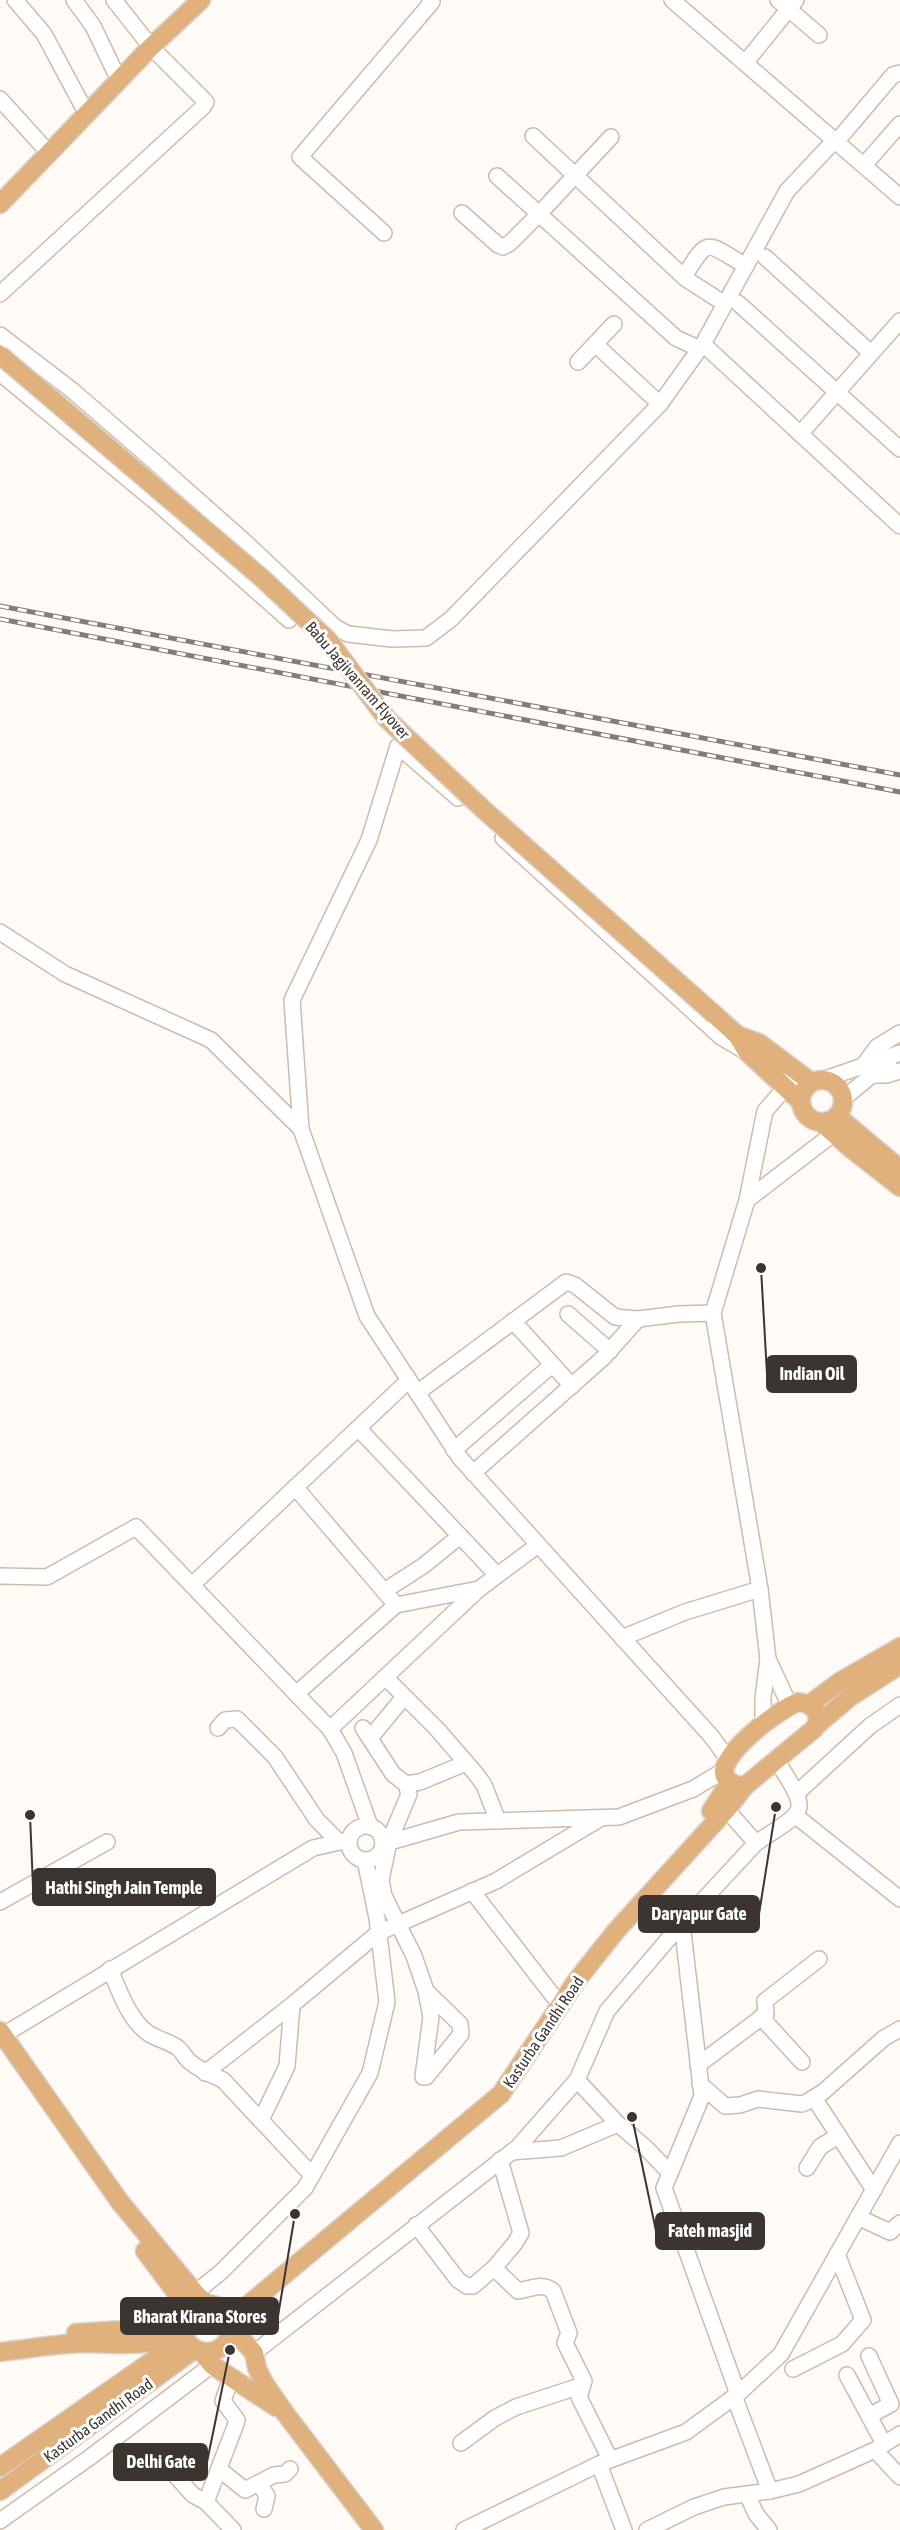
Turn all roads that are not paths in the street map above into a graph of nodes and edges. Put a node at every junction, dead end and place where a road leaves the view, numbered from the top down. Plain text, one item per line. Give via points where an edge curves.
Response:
1 (15, 0) edge
2 (74, 0) edge
3 (114, 0) edge
4 (190, 0) edge
5 (201, 0) edge
6 (430, 0) edge
7 (672, 0) edge
8 (787, 3) edge
9 (819, 35) dead end
10 (149, 44) junction
11 (745, 63) junction
12 (115, 72) junction
13 (900, 74) edge
14 (0, 99) edge
15 (82, 105) junction
16 (900, 124) edge
17 (533, 136) dead end
18 (611, 137) dead end
19 (836, 140) junction
20 (45, 149) junction
21 (865, 164) junction
22 (497, 176) dead end
23 (575, 176) junction
24 (0, 188) edge
25 (900, 197) edge
26 (0, 204) edge
27 (462, 213) dead end
28 (539, 214) junction
29 (384, 233) dead end
30 (765, 257) dead end
31 (746, 266) junction
32 (684, 277) junction
33 (0, 294) edge
34 (731, 303) junction
35 (900, 321) edge
36 (614, 324) dead end
37 (0, 335) edge
38 (595, 344) junction
39 (702, 346) junction
40 (872, 353) junction
41 (0, 355) edge
42 (578, 362) dead end
43 (0, 373) edge
44 (836, 393) junction
45 (660, 404) junction
46 (800, 434) junction
47 (900, 449) edge
48 (900, 526) edge
49 (289, 620) dead end
50 (0, 932) edge
51 (900, 1033) edge
52 (738, 1035) junction
53 (748, 1053) junction
54 (898, 1054) edge
55 (868, 1071) junction
56 (900, 1071) edge
57 (811, 1078) junction
58 (784, 1086) junction
59 (800, 1101) junction
60 (836, 1119) junction
61 (301, 1129) junction
62 (900, 1169) edge
63 (900, 1188) edge
64 (747, 1200) junction
65 (713, 1313) junction
66 (568, 1314) dead end
67 (638, 1319) junction
68 (513, 1321) junction
69 (610, 1351) junction
70 (552, 1365) junction
71 (413, 1386) junction
72 (572, 1386) junction
73 (358, 1428) junction
74 (454, 1450) junction
75 (473, 1473) junction
76 (295, 1487) junction
77 (460, 1536) junction
78 (538, 1545) junction
79 (498, 1575) junction
80 (0, 1576) edge
81 (192, 1585) junction
82 (478, 1589) junction
83 (760, 1589) junction
84 (384, 1591) junction
85 (396, 1605) junction
86 (622, 1638) junction
87 (900, 1647) edge
88 (768, 1659) junction
89 (900, 1665) edge
90 (391, 1683) dead end
91 (296, 1694) junction
92 (404, 1697) junction
93 (789, 1704) junction
94 (810, 1704) junction
95 (900, 1705) edge
96 (763, 1723) junction
97 (817, 1725) junction
98 (218, 1728) dead end
99 (330, 1730) junction
100 (777, 1761) junction
101 (466, 1763) junction
102 (732, 1774) junction
103 (406, 1784) junction
104 (797, 1792) junction
105 (723, 1805) junction
106 (796, 1816) junction
107 (601, 1818) junction
108 (498, 1821) junction
109 (370, 1826) junction
110 (344, 1840) junction
111 (107, 1842) dead end
112 (386, 1843) junction
113 (756, 1844) junction
114 (365, 1860) junction
115 (472, 1891) junction
116 (900, 1899) edge
117 (0, 1902) edge
118 (682, 1923) junction
119 (400, 1924) junction
120 (378, 1933) junction
121 (819, 1959) dead end
122 (110, 1969) junction
123 (426, 1991) junction
124 (554, 1997) junction
125 (292, 2005) junction
126 (761, 2017) junction
127 (900, 2029) edge
128 (1, 2037) edge
129 (802, 2062) dead end
130 (698, 2065) junction
131 (205, 2073) junction
132 (577, 2080) junction
133 (700, 2084) junction
134 (814, 2098) junction
135 (261, 2120) junction
136 (618, 2124) junction
137 (838, 2136) junction
138 (900, 2143) edge
139 (506, 2156) junction
140 (807, 2168) dead end
141 (670, 2174) junction
142 (312, 2175) junction
143 (874, 2190) junction
144 (858, 2217) junction
145 (900, 2223) edge
146 (416, 2225) junction
147 (837, 2254) junction
148 (494, 2268) junction
149 (217, 2311) junction
150 (193, 2339) junction
151 (0, 2340) edge
152 (0, 2352) edge
153 (254, 2352) junction
154 (869, 2356) dead end
155 (793, 2369) dead end
156 (847, 2375) dead end
157 (231, 2378) junction
158 (580, 2386) junction
159 (736, 2395) junction
160 (285, 2413) junction
161 (869, 2416) junction
162 (900, 2433) edge
163 (461, 2443) dead end
164 (880, 2447) junction
165 (605, 2461) junction
166 (167, 2466) dead end
167 (0, 2467) edge
168 (219, 2469) junction
169 (290, 2469) dead end
170 (900, 2477) edge
171 (259, 2483) junction
172 (0, 2491) edge
173 (770, 2491) junction
174 (747, 2494) junction
175 (206, 2502) junction
176 (264, 2509) dead end
177 (0, 2521) edge
178 (233, 2530) edge
179 (374, 2530) edge
180 (464, 2530) edge
181 (624, 2530) edge
182 (647, 2530) edge
183 (769, 2530) edge

1 - 15 street via 44,34
2 - 12 street via 93,26
3 - 10 street
4 - 10 main road
5 - 10 main road
6 - 29 street via 300,157
7 - 11 street
8 - 9 street
8 - 11 street
10 - 12 main road
10 - 20 main road
10 - 33 street via 206,102
11 - 19 street
12 - 15 main road
13 - 19 street via 893,75
14 - 20 street
15 - 20 main road
16 - 21 street
17 - 23 street
18 - 23 street
19 - 21 street
19 - 31 street via 787,191
20 - 24 main road
20 - 26 main road
21 - 25 street
22 - 28 street
23 - 28 street
23 - 32 street
27 - 28 street via 503,247
28 - 39 street via 676,338
30 - 40 street
31 - 32 street via 711,246 704,247
31 - 34 street
32 - 34 street via 702,291
34 - 39 street
34 - 44 street
35 - 40 street
36 - 38 street
37 - 45 street via 73,391 156,463 334,627 348,634 382,638 426,638 451,619
38 - 42 street
38 - 45 street
39 - 45 street
39 - 46 street
40 - 44 street
41 - 52 main road, Babu Jagjivanram Flyover, bridge via 263,579 328,640 387,719
43 - 49 street via 158,504
44 - 46 street
44 - 47 street
46 - 48 street
50 - 61 street via 65,974 211,1040
51 - 55 street via 877,1047
52 - 53 main road
52 - 57 main road via 759,1043
53 - 58 main road
53 - 61 street via 721,1037 398,746 369,840 292,1000
54 - 55 street
55 - 56 street via 886,1075
55 - 57 street
55 - 60 street
57 - 58 street
57 - 59 main road
57 - 60 main road via 837,1086
58 - 59 main road
58 - 64 street via 765,1111
59 - 60 main road via 809,1119
60 - 62 main road
60 - 63 main road
60 - 64 street
61 - 71 street via 367,1316
64 - 65 street
65 - 67 street
65 - 83 street
66 - 69 street
67 - 68 street via 615,1317 566,1282
67 - 69 street
68 - 70 street
68 - 71 street
69 - 72 street
70 - 72 street
70 - 74 street
71 - 73 street
71 - 74 street
72 - 75 street
73 - 76 street
73 - 77 street
74 - 75 street
75 - 78 street
76 - 81 street
76 - 84 street
77 - 79 street
77 - 84 street
78 - 79 street
78 - 86 street
79 - 82 street
80 - 81 street via 47,1577 136,1527
81 - 91 street
82 - 85 street
82 - 99 street
83 - 86 street via 685,1612
83 - 88 street
84 - 85 street
85 - 91 street
86 - 102 street via 711,1736
87 - 94 main road
88 - 93 street
88 - 96 street
89 - 97 main road via 850,1697
90 - 92 street
91 - 99 street
92 - 101 street
92 - 103 street via 367,1732 393,1774
93 - 94 main road
93 - 96 main road
94 - 97 main road via 817,1714
95 - 104 street via 870,1726
96 - 102 main road
97 - 100 main road
98 - 110 street via 225,1720 237,1719 275,1757 317,1820
99 - 109 street via 344,1753
100 - 102 main road
100 - 104 street
101 - 103 street
101 - 108 street via 484,1785
102 - 105 main road, Kasturba Gandhi Road
102 - 107 street via 619,1817
103 - 112 street via 407,1801
104 - 106 street via 800,1809
105 - 113 street
105 - 124 main road, Kasturba Gandhi Road via 608,1924
105 - 149 main road, Kasturba Gandhi Road via 577,1980 501,2094
106 - 113 street
106 - 116 street
107 - 108 street
107 - 115 street via 496,1881
108 - 112 street via 459,1822
109 - 110 street via 354,1830
109 - 112 street
110 - 114 street via 351,1851
110 - 122 street via 313,1848
111 - 117 street
112 - 114 street via 375,1857
112 - 119 street via 381,1880 384,1896
113 - 118 street
114 - 120 street
115 - 119 street
115 - 124 street
118 - 130 street
118 - 132 street via 607,2012
119 - 120 street
119 - 123 street
120 - 125 street
120 - 142 street via 387,2002 370,2073
121 - 126 street via 765,2001 766,2014
122 - 128 street
122 - 131 street via 126,2005 145,2031 171,2043
123 - 123 street via 431,2017 423,2077 462,2030
124 - 149 main road, Kasturba Gandhi Road via 494,2087
125 - 131 street
125 - 135 street via 287,2066
126 - 129 street
126 - 130 street
127 - 134 street
128 - 149 main road via 120,2202
128 - 150 main road via 113,2208 182,2299
130 - 133 street
131 - 135 street via 223,2080
132 - 136 street
132 - 139 street
133 - 134 street via 725,2106 758,2098 802,2104
133 - 141 street via 702,2096
134 - 137 street
135 - 142 street
136 - 139 street via 561,2148
136 - 141 street
137 - 140 street via 820,2147
137 - 143 street
138 - 143 street
139 - 146 street
139 - 148 street via 520,2233
141 - 159 street via 664,2188
142 - 149 street via 305,2188 221,2272
143 - 144 street
144 - 145 street via 890,2232
144 - 147 street
146 - 148 street via 458,2280 467,2286 473,2286
146 - 153 street
147 - 155 street via 863,2320 842,2344
147 - 159 street via 781,2354
148 - 158 street via 518,2291 540,2286 553,2291 569,2333 565,2343 584,2381
149 - 150 main road via 194,2309
149 - 150 main road via 228,2341 209,2352
149 - 153 main road
150 - 151 main road via 140,2330
150 - 152 main road via 135,2345 87,2343
150 - 157 main road
150 - 167 main road, Kasturba Gandhi Road
150 - 172 main road, Kasturba Gandhi Road
150 - 177 street via 89,2458
153 - 160 main road via 264,2383
154 - 161 street via 891,2404
156 - 161 street
157 - 160 main road
157 - 168 street via 223,2401 237,2420
158 - 163 street via 516,2407
158 - 165 street via 579,2397
159 - 165 street via 686,2432
159 - 173 street
160 - 179 main road
161 - 164 street
162 - 164 street
164 - 170 street
164 - 173 street via 799,2484
165 - 180 street
165 - 181 street
166 - 175 street via 193,2495
168 - 171 street via 243,2489
168 - 175 street
169 - 171 street
171 - 176 street via 267,2496
173 - 174 street
174 - 182 street via 694,2507
174 - 183 street
175 - 178 street

